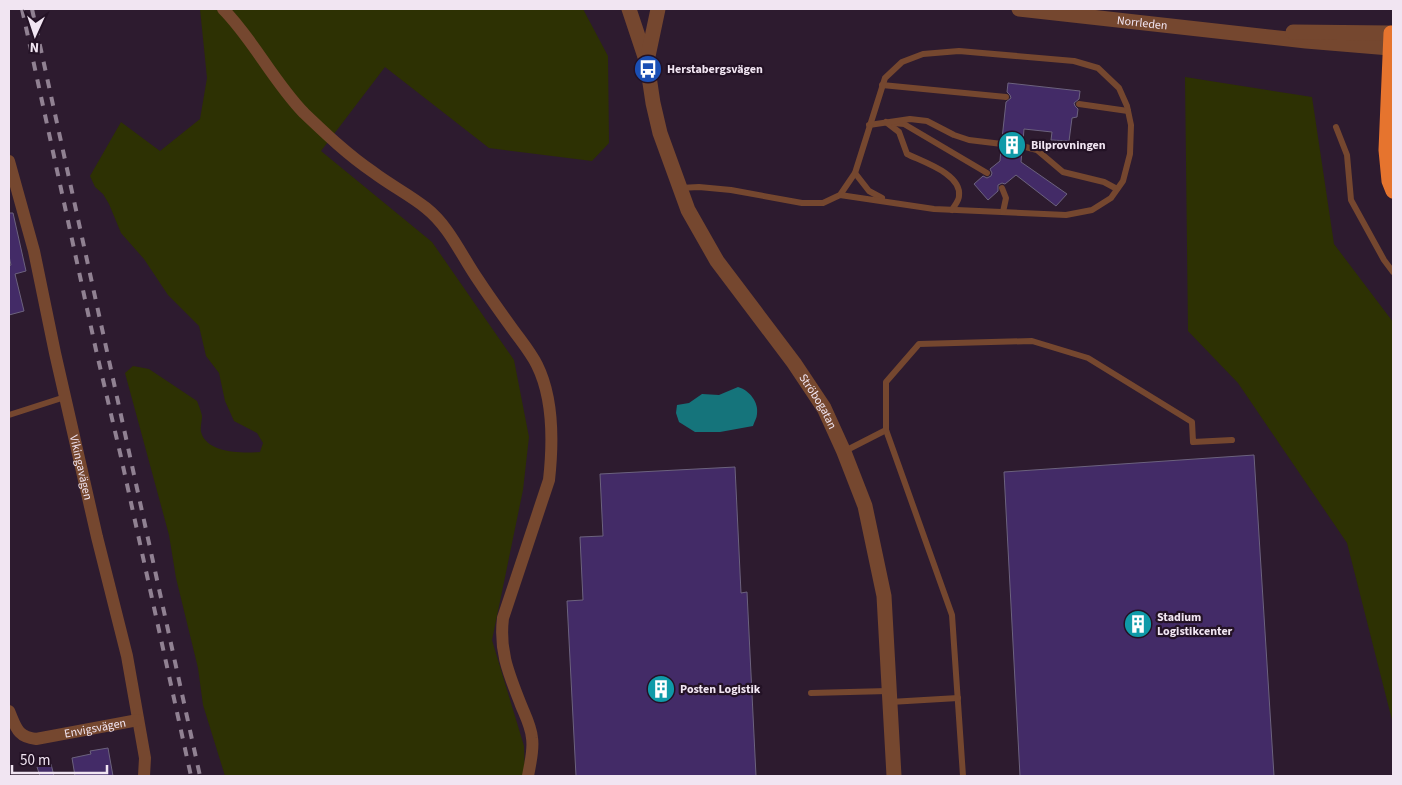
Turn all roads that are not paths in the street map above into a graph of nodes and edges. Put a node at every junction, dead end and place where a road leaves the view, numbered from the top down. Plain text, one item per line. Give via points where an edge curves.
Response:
1 (222, 9) edge
2 (629, 9) edge
3 (658, 9) edge
4 (1019, 9) edge
5 (1390, 41) joint
6 (647, 63) junction
7 (882, 85) junction
8 (1006, 97) dead end
9 (1079, 104) dead end
10 (1128, 112) junction
11 (886, 122) junction
12 (869, 125) junction
13 (1336, 128) dead end
14 (1002, 144) dead end
15 (1022, 146) dead end
16 (9, 161) edge
17 (855, 173) junction
18 (987, 173) dead end
19 (680, 188) junction
20 (1002, 188) dead end
21 (1118, 189) junction
22 (1393, 192) edge
23 (840, 195) junction
24 (887, 201) junction
25 (952, 210) junction
26 (1003, 212) junction
27 (1393, 272) edge
28 (65, 397) junction
29 (9, 415) edge
30 (886, 430) junction
31 (1232, 440) dead end
32 (844, 452) junction
33 (811, 693) dead end
34 (890, 697) junction
35 (958, 698) junction
36 (9, 711) edge
37 (138, 720) junction
38 (144, 776) edge
39 (528, 776) edge
40 (894, 776) edge
41 (963, 776) edge

1 - 39 street via 235,21 277,81 303,111 338,145 440,221 478,281 531,353 544,380 549,404 552,458 549,480 503,618 501,636 507,671 533,740
2 - 6 street, Ströbogatan
3 - 6 street, Ströbogatan
4 - 5 street, Norrleden via 1236,33 1315,31
5 - 22 highway via 1386,150
6 - 19 street, Ströbogatan via 660,133
7 - 8 lane
7 - 10 lane via 902,62 922,54 959,51 1074,61 1098,68 1119,88
7 - 12 lane
9 - 10 lane
10 - 21 lane via 1132,125 1130,154
11 - 12 lane
11 - 14 lane via 927,121 969,140
11 - 18 lane via 904,124
11 - 25 lane via 899,132 907,154 948,175 957,184 960,195
12 - 17 lane
13 - 27 lane via 1347,155 1352,200
15 - 21 lane via 1037,150 1063,172 1104,182
16 - 28 street, Vikingavägen via 34,251
17 - 23 lane
17 - 24 lane via 869,191
19 - 23 lane via 730,190 802,203 823,203
19 - 32 street, Ströbogatan via 688,210 717,261 824,408
20 - 26 lane via 1006,198
21 - 26 lane via 1111,198 1092,210 1066,215
23 - 24 lane
24 - 25 lane
25 - 26 lane
28 - 29 lane
28 - 37 street, Vikingavägen via 127,656
30 - 31 lane via 886,382 919,344 1032,342 1088,358 1192,422 1193,442
30 - 32 lane
30 - 35 lane via 952,615
32 - 34 street, Ströbogatan via 865,506 884,596
33 - 34 lane
34 - 35 lane
34 - 40 street, Ströbogatan
35 - 41 lane
36 - 37 street, Envigsvägen via 18,731 25,738 36,739
37 - 38 street, Vikingavägen via 145,758

